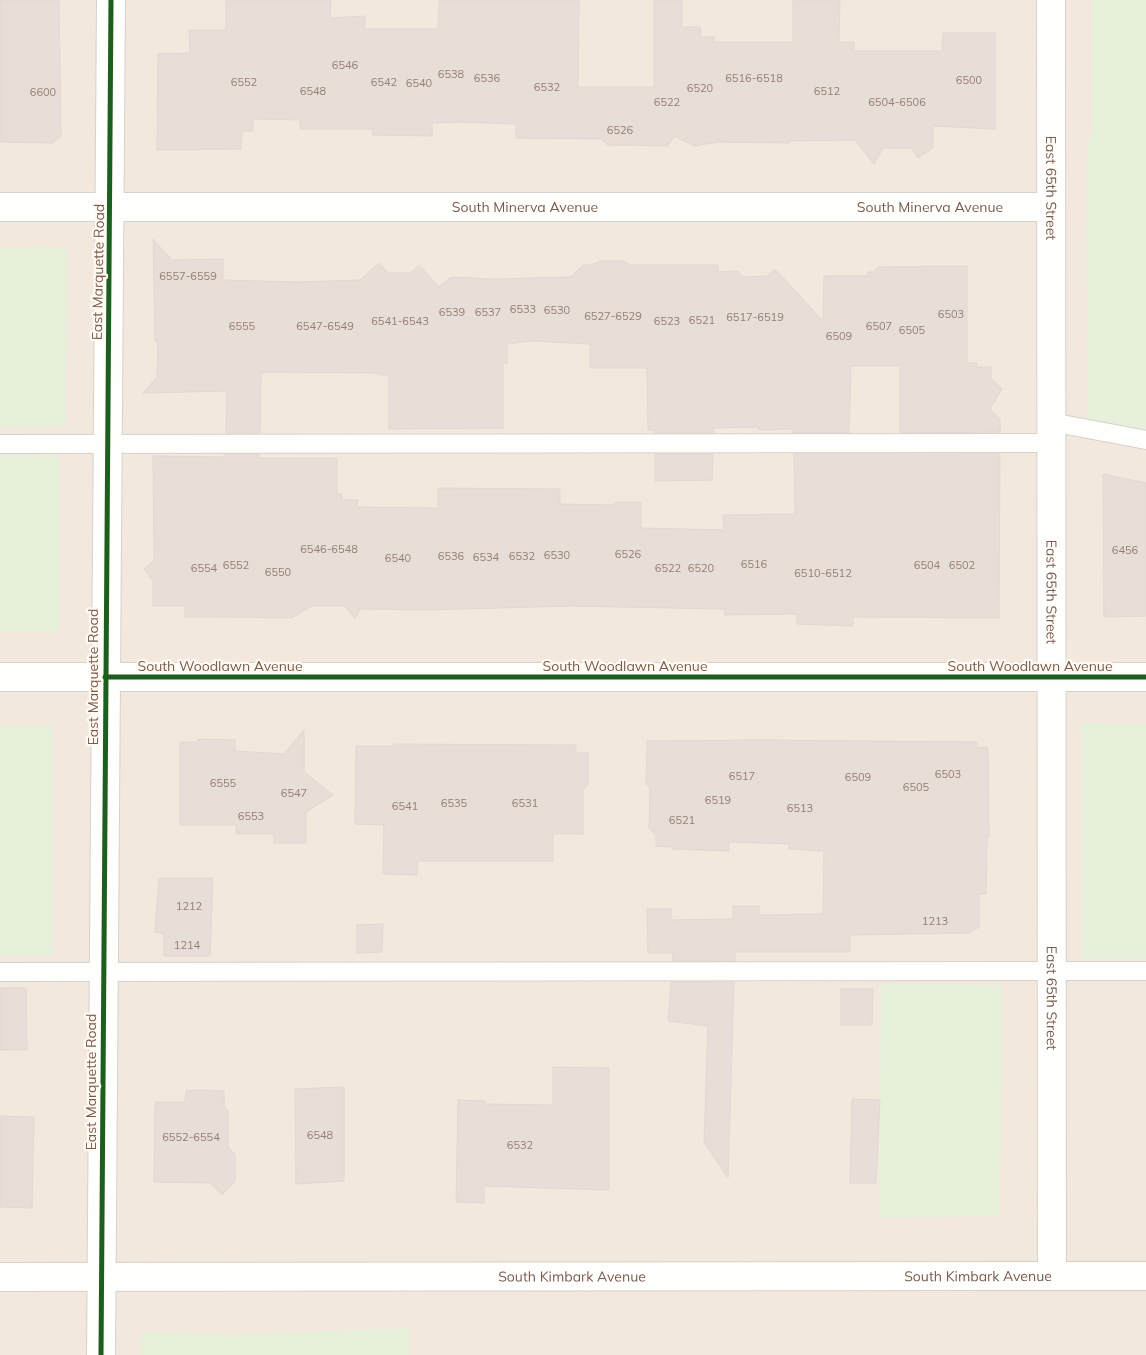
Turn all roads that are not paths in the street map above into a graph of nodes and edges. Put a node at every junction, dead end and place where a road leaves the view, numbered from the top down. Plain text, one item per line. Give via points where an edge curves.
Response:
1 (110, 0) edge
2 (1051, 0) edge
3 (0, 207) edge
4 (110, 207) junction
5 (1051, 207) junction
6 (1051, 433) junction
7 (1146, 440) edge
8 (0, 444) edge
9 (107, 444) junction
10 (1052, 677) junction
11 (1146, 677) edge
12 (0, 678) edge
13 (104, 678) junction
14 (1052, 971) junction
15 (1146, 971) edge
16 (0, 972) edge
17 (103, 972) junction
18 (1052, 1276) junction
19 (1146, 1276) edge
20 (0, 1277) edge
21 (102, 1277) junction
22 (101, 1355) edge

1 - 4 street, East Marquette Road
2 - 5 street, East 65th Street
3 - 4 street, South Minerva Avenue
4 - 5 street, South Minerva Avenue
4 - 9 street, East Marquette Road
5 - 6 street, East 65th Street
6 - 7 lane
6 - 9 lane
6 - 10 street, East 65th Street
8 - 9 lane
9 - 13 street, East Marquette Road
10 - 11 street, South Woodlawn Avenue
10 - 13 street, South Woodlawn Avenue
10 - 14 street, East 65th Street
12 - 13 street, South Woodlawn Avenue
13 - 17 street, East Marquette Road
14 - 15 lane
14 - 17 lane
14 - 18 street, East 65th Street
16 - 17 lane
17 - 21 street, East Marquette Road
18 - 19 street, South Kimbark Avenue
18 - 21 street, South Kimbark Avenue
20 - 21 street, South Kimbark Avenue
21 - 22 street, East Marquette Road

